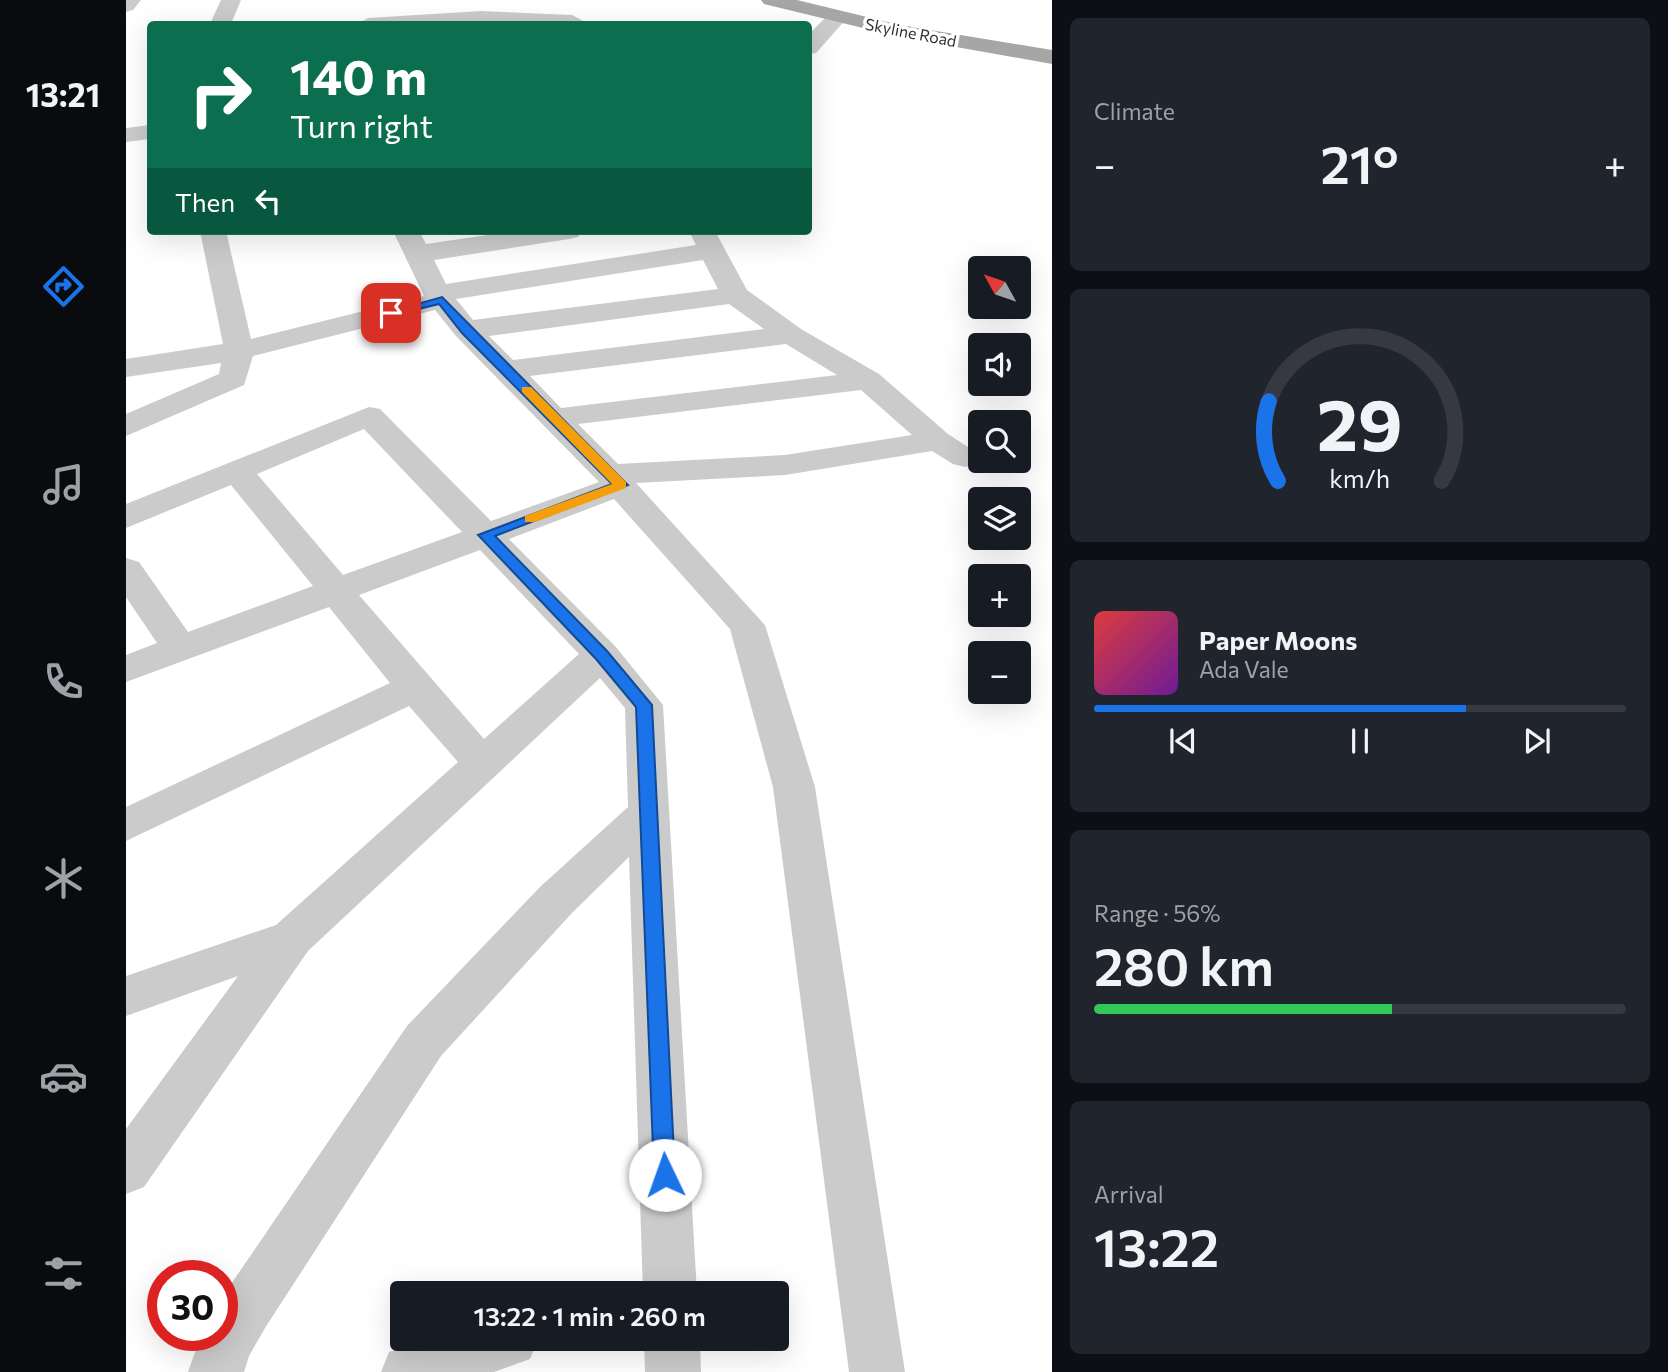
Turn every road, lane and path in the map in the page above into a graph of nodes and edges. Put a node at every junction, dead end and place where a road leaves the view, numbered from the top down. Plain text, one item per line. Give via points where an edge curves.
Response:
1 (131, 0) edge
2 (231, 0) edge
3 (375, 0) edge
4 (771, 0) edge
5 (126, 6) edge
6 (837, 17) junction
7 (222, 21) edge
8 (364, 21) edge
9 (416, 21) edge
10 (572, 21) edge
11 (812, 44) edge
12 (1052, 57) edge
13 (147, 132) edge
14 (126, 135) edge
15 (215, 235) edge
16 (512, 235) edge
17 (707, 241) edge
18 (411, 242) edge
19 (735, 295) junction
20 (448, 308) junction
21 (791, 335) junction
22 (239, 351) junction
23 (126, 368) edge
24 (509, 370) junction
25 (868, 380) junction
26 (553, 418) junction
27 (126, 426) edge
28 (237, 471) junction
29 (616, 480) junction
30 (126, 517) edge
31 (486, 535) junction
32 (126, 569) edge
33 (336, 590) junction
34 (179, 648) junction
35 (602, 655) junction
36 (126, 668) edge
37 (415, 687) junction
38 (482, 763) junction
39 (649, 812) junction
40 (126, 825) edge
41 (292, 939) junction
42 (126, 996) edge
43 (126, 1170) edge
44 (664, 1281) edge
45 (474, 1351) edge
46 (671, 1351) edge
47 (216, 1372) edge
48 (410, 1372) edge
49 (673, 1372) edge
50 (877, 1372) edge

1 - 5 street
2 - 7 street
3 - 8 street
4 - 6 main road, Skyline Road
6 - 11 street
6 - 12 main road, Skyline Road
9 - 10 street via 481,17
13 - 14 street
15 - 22 street
16 - 18 street
17 - 19 street
17 - 20 street
18 - 20 street
19 - 20 street
19 - 21 street
20 - 22 street
20 - 24 street
21 - 24 street
21 - 25 street
22 - 23 street
22 - 27 street via 233,379
24 - 26 street
25 - 26 street
25 - 29 street via 951,449
26 - 29 street
28 - 30 street
28 - 31 street via 369,416
28 - 33 street
29 - 31 street
29 - 50 street via 747,625 794,787
31 - 33 street
31 - 35 street
32 - 34 street
33 - 34 street
33 - 37 street
34 - 36 street
35 - 38 street
35 - 39 street via 644,705
37 - 38 street
37 - 40 street
38 - 41 street
39 - 44 street
39 - 47 street via 556,901 424,1041 246,1309 225,1344
41 - 42 street
41 - 43 street
45 - 48 street
46 - 49 street

